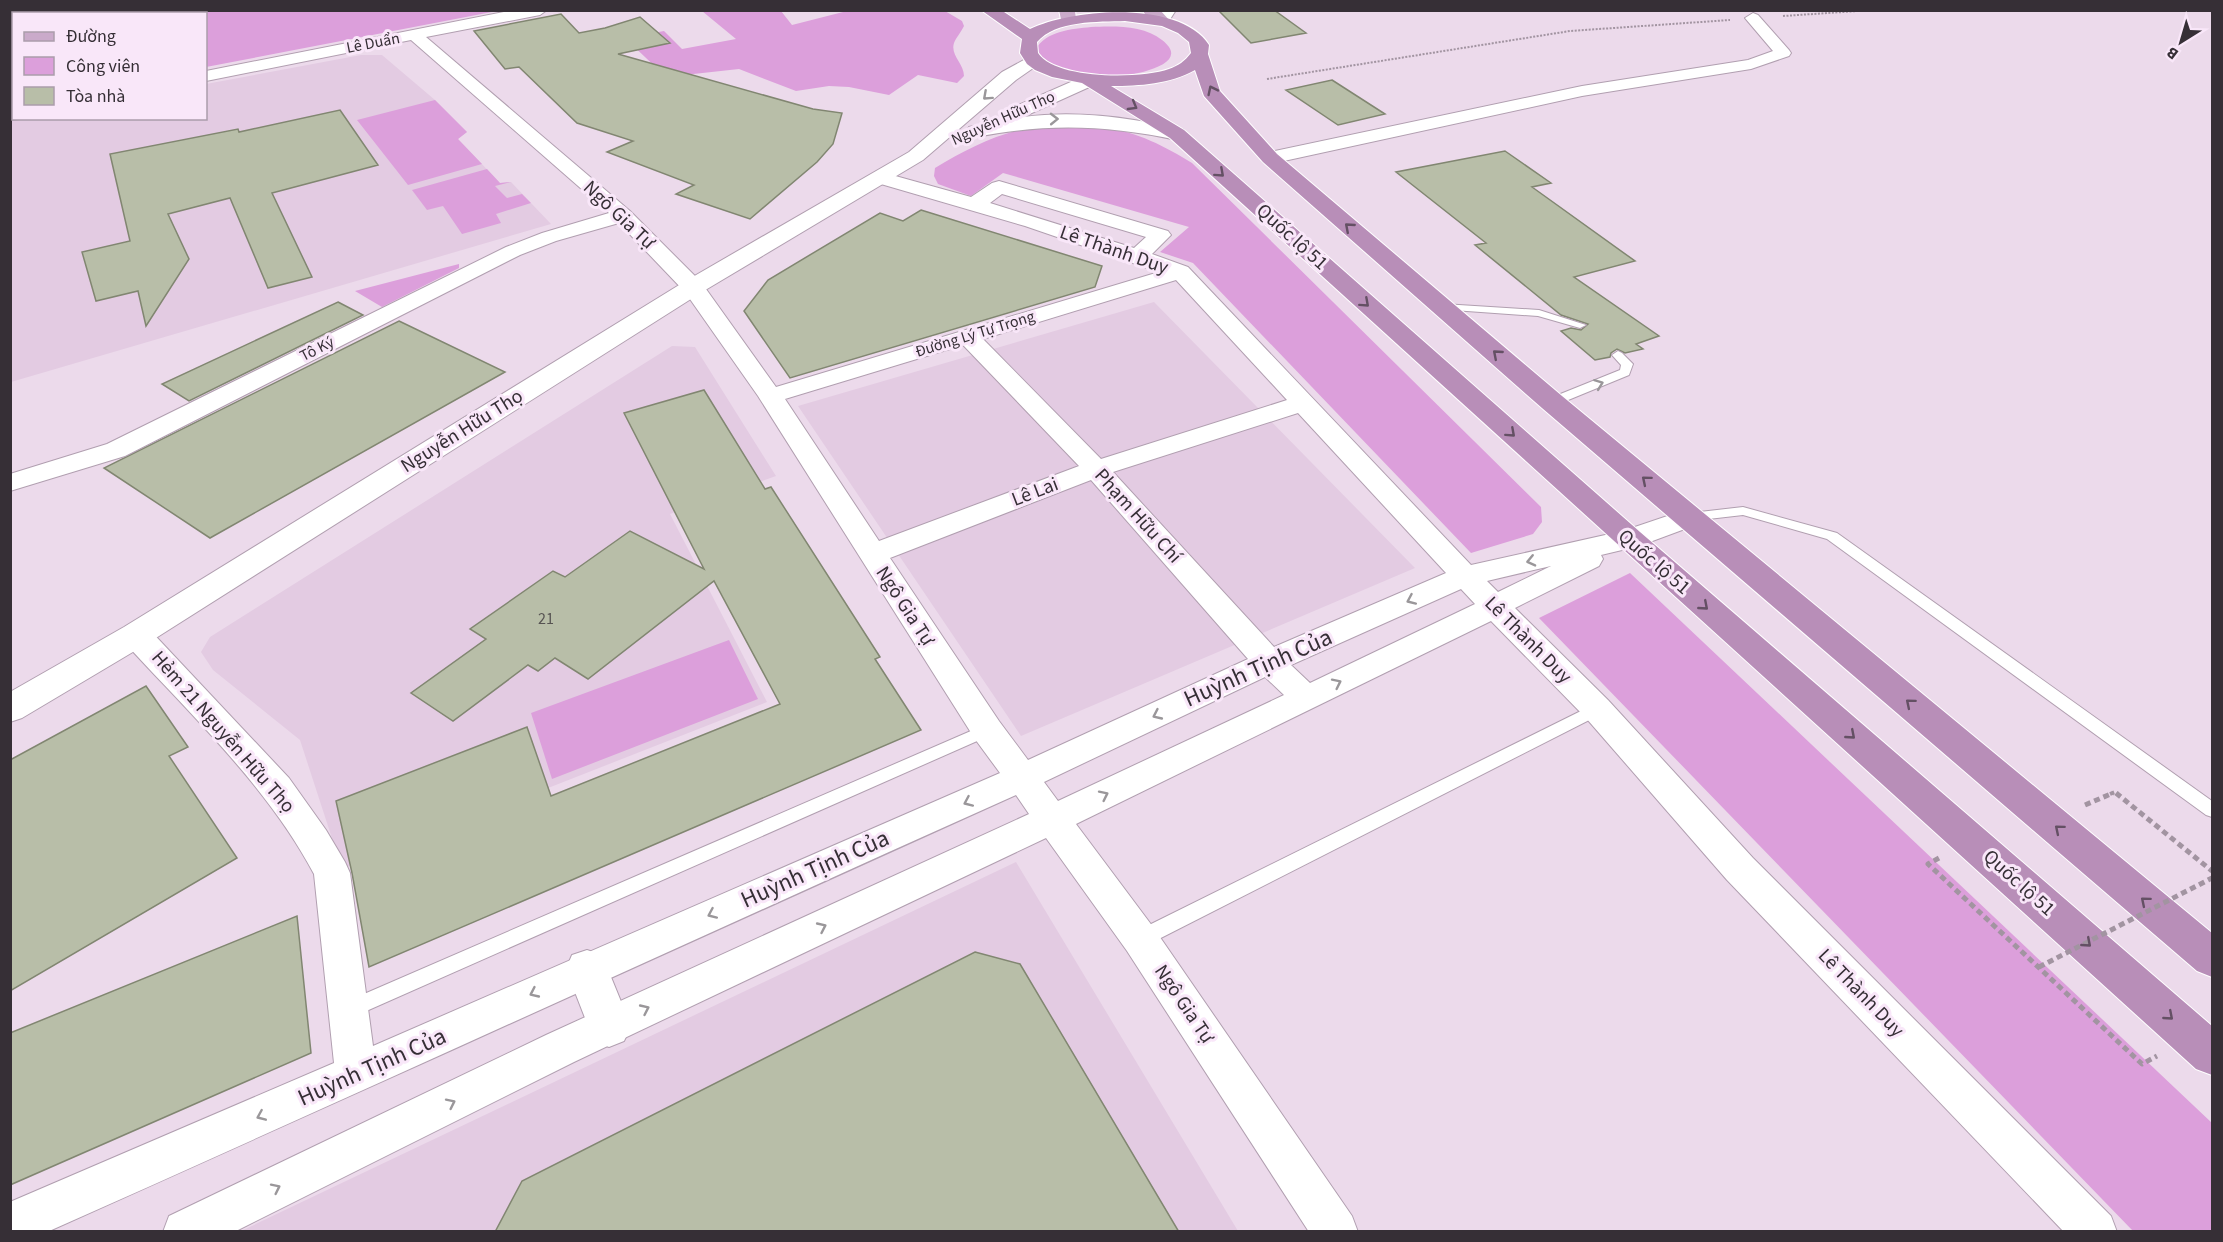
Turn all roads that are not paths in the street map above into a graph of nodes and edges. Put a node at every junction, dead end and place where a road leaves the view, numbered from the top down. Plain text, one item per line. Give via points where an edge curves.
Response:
1 (540, 10) edge
2 (989, 10) edge
3 (1046, 10) edge
4 (1160, 14) edge
5 (1067, 15) edge
6 (1743, 16) edge
7 (414, 35) junction
8 (1032, 38) junction
9 (1200, 55) junction
10 (1033, 60) junction
11 (207, 76) edge
12 (1089, 80) junction
13 (976, 131) junction
14 (1177, 134) junction
15 (916, 156) junction
16 (1270, 159) junction
17 (881, 177) junction
18 (975, 204) junction
19 (623, 215) junction
20 (1137, 256) junction
21 (1180, 272) junction
22 (693, 288) junction
23 (1443, 307) junction
24 (1580, 325) dead end
25 (968, 337) junction
26 (1618, 355) dead end
27 (770, 396) junction
28 (1552, 402) junction
29 (1304, 403) junction
30 (1096, 469) junction
31 (10, 483) edge
32 (1691, 518) junction
33 (1629, 539) junction
34 (872, 554) junction
35 (1465, 576) junction
36 (1495, 607) junction
37 (136, 634) junction
38 (1269, 662) junction
39 (1306, 698) junction
40 (10, 709) edge
41 (1597, 709) junction
42 (987, 730) junction
43 (1021, 778) junction
44 (2212, 810) edge
45 (1052, 820) junction
46 (1140, 939) junction
47 (2212, 958) edge
48 (587, 969) junction
49 (348, 1010) junction
50 (609, 1026) junction
51 (2212, 1054) edge
52 (356, 1074) junction
53 (52, 1219) edge
54 (237, 1219) edge
55 (10, 1225) edge
56 (185, 1232) edge
57 (1336, 1232) edge
58 (2095, 1232) edge

1 - 7 street, Lê Duẩn
2 - 8 highway
3 - 5 highway
4 - 5 highway
4 - 9 highway via 1198,40
5 - 8 highway
6 - 16 street via 1783,52 1751,64 1582,91
7 - 11 street, Lê Duẩn
7 - 19 street, Ngô Gia Tự
8 - 10 highway via 1028,53
9 - 12 highway via 1186,68 1160,77
16 -> 9 highway via 1211,92
10 - 12 highway via 1055,72
10 -> 15 street, Nguyễn Hữu Thọ
12 - 13 street, Nguyễn Hữu Thọ
12 -> 14 highway, Quốc lộ 51
13 -> 14 street via 1035,120 1081,119 1121,122
13 - 15 street, Nguyễn Hữu Thọ
14 -> 33 highway, Quốc lộ 51
15 - 17 street, Nguyễn Hữu Thọ
23 -> 16 highway
17 - 18 street, Lê Thành Duy
17 - 22 street, Nguyễn Hữu Thọ
18 - 20 street, Lê Thành Duy
18 - 20 street via 999,187 1161,235
19 - 22 street, Ngô Gia Tự
19 - 31 street, Tô Ký via 513,251 116,450
20 - 21 street, Lê Thành Duy
21 - 25 street, Đường Lý Tự Trọng
21 - 29 street, Lê Thành Duy
22 - 27 street, Ngô Gia Tự
22 - 37 street, Nguyễn Hữu Thọ
23 - 24 lane via 1539,313
28 -> 23 highway
25 - 27 street, Đường Lý Tự Trọng
25 - 30 street, Phạm Hữu Chí
28 -> 26 lane via 1625,372 1627,364
27 - 34 street, Ngô Gia Tự
32 -> 28 highway
29 - 30 street, Lê Lai
29 - 35 street, Lê Thành Duy
30 - 34 street, Lê Lai
30 - 38 street, Phạm Hữu Chí
32 - 33 street, Huỳnh Tịnh Của
32 - 44 lane via 1743,511 1832,536
47 -> 32 highway
33 -> 35 street, Huỳnh Tịnh Của
33 - 36 street, Huỳnh Tịnh Của
33 -> 51 highway, Quốc lộ 51
34 - 42 street, Ngô Gia Tự
35 - 36 street, Lê Thành Duy
35 -> 38 street, Huỳnh Tịnh Của
39 -> 36 street, Huỳnh Tịnh Của
36 - 41 street, Lê Thành Duy
37 - 40 street, Nguyễn Hữu Thọ
37 - 49 street, Hẻm 21 Nguyễn Hữu Thọ via 277,788 314,840 332,873
38 - 39 street, Phạm Hữu Chí
38 -> 43 street, Huỳnh Tịnh Của
45 -> 39 street, Huỳnh Tịnh Của
41 - 46 lane
41 - 58 street, Lê Thành Duy via 1740,869
42 - 43 street, Ngô Gia Tự
42 - 49 lane
43 - 45 street, Ngô Gia Tự
43 -> 48 street, Huỳnh Tịnh Của
45 - 46 street, Ngô Gia Tự
50 -> 45 street, Huỳnh Tịnh Của
46 - 57 street, Ngô Gia Tự
48 - 50 street
48 -> 52 street, Huỳnh Tịnh Của
49 - 52 street, Hẻm 21 Nguyễn Hữu Thọ
54 -> 50 street, Huỳnh Tịnh Của
52 -> 53 street, Huỳnh Tịnh Của
53 - 55 street, Huỳnh Tịnh Của
54 - 56 street, Huỳnh Tịnh Của

